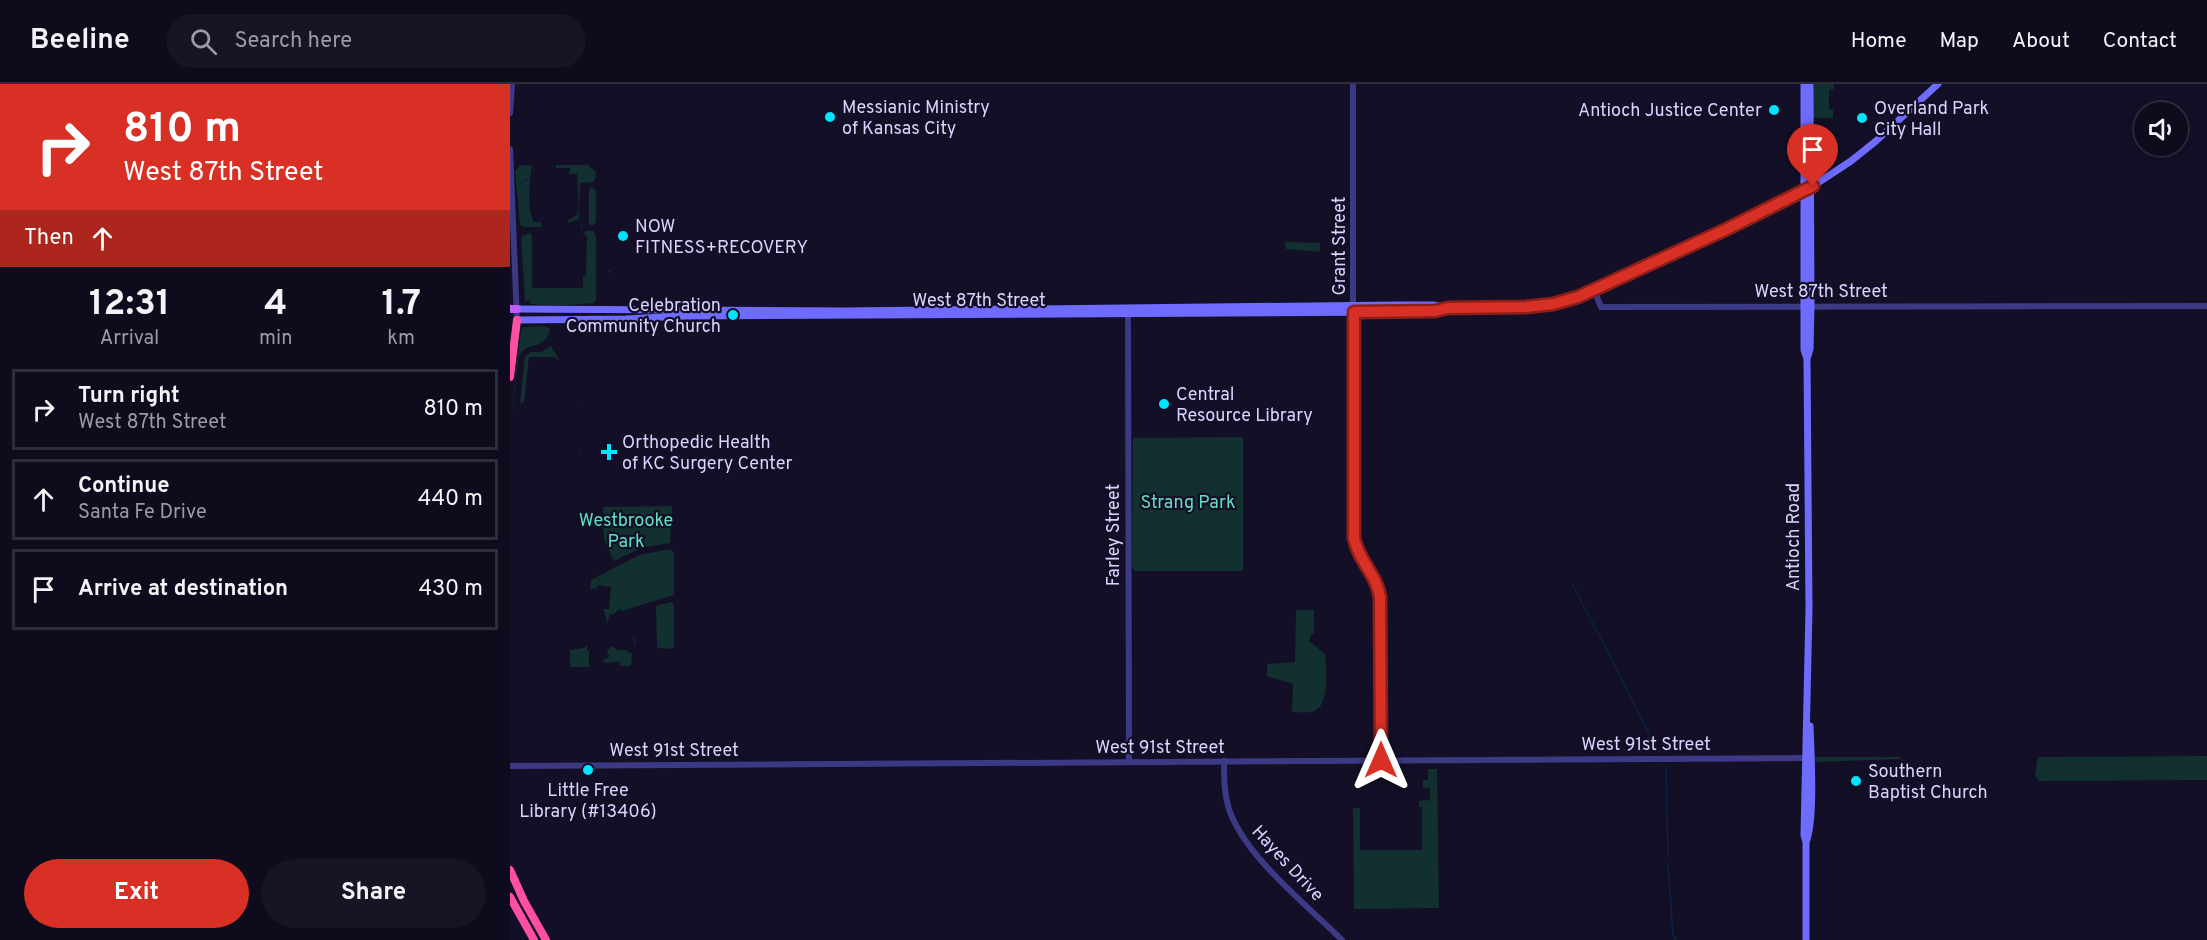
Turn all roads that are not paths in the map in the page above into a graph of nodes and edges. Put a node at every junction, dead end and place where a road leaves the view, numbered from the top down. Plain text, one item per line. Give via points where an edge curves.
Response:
1 (513, 84) edge
2 (1353, 84) edge
3 (1804, 84) edge
4 (1810, 84) edge
5 (1938, 84) edge
6 (510, 113) edge
7 (510, 149) edge
8 (1807, 190) junction
9 (1594, 291) junction
10 (1807, 306) junction
11 (2207, 306) edge
12 (513, 309) edge
13 (600, 309) junction
14 (1354, 309) junction
15 (1128, 311) junction
16 (513, 320) edge
17 (564, 320) junction
18 (510, 377) edge
19 (1807, 758) junction
20 (1381, 760) junction
21 (1224, 761) junction
22 (1129, 762) junction
23 (510, 766) edge
24 (510, 870) edge
25 (510, 897) edge
26 (534, 940) edge
27 (546, 940) edge
28 (1342, 940) edge
29 (1806, 940) edge

1 - 6 street
2 - 14 street, Grant Street
3 - 8 main road, Antioch Road
4 - 8 main road, Antioch Road
5 - 8 main road via 1876,141
7 - 12 street
8 - 9 main road
8 - 10 main road, Antioch Road
9 - 10 street, West 87th Street via 1601,307
9 - 14 main road, West 87th Street via 1544,305 1435,311
10 - 11 street, West 87th Street
10 - 19 main road, Antioch Road
12 - 13 main road, West 87th Street
12 - 16 street
13 - 15 main road, West 87th Street
13 - 17 main road via 597,315
14 - 15 main road, West 87th Street
14 - 20 street, Grant Street via 1354,538 1378,585 1380,597
15 - 17 main road, West 87th Street
15 - 22 street, Farley Street
16 - 17 main road, West 87th Street
16 - 18 highway
19 - 20 street, West 91st Street
19 - 29 main road, Antioch Road
20 - 21 street, West 91st Street
21 - 22 street, West 91st Street
21 - 28 street, Hayes Drive via 1228,804 1247,844
22 - 23 street, West 91st Street
24 - 27 highway
25 - 26 highway

